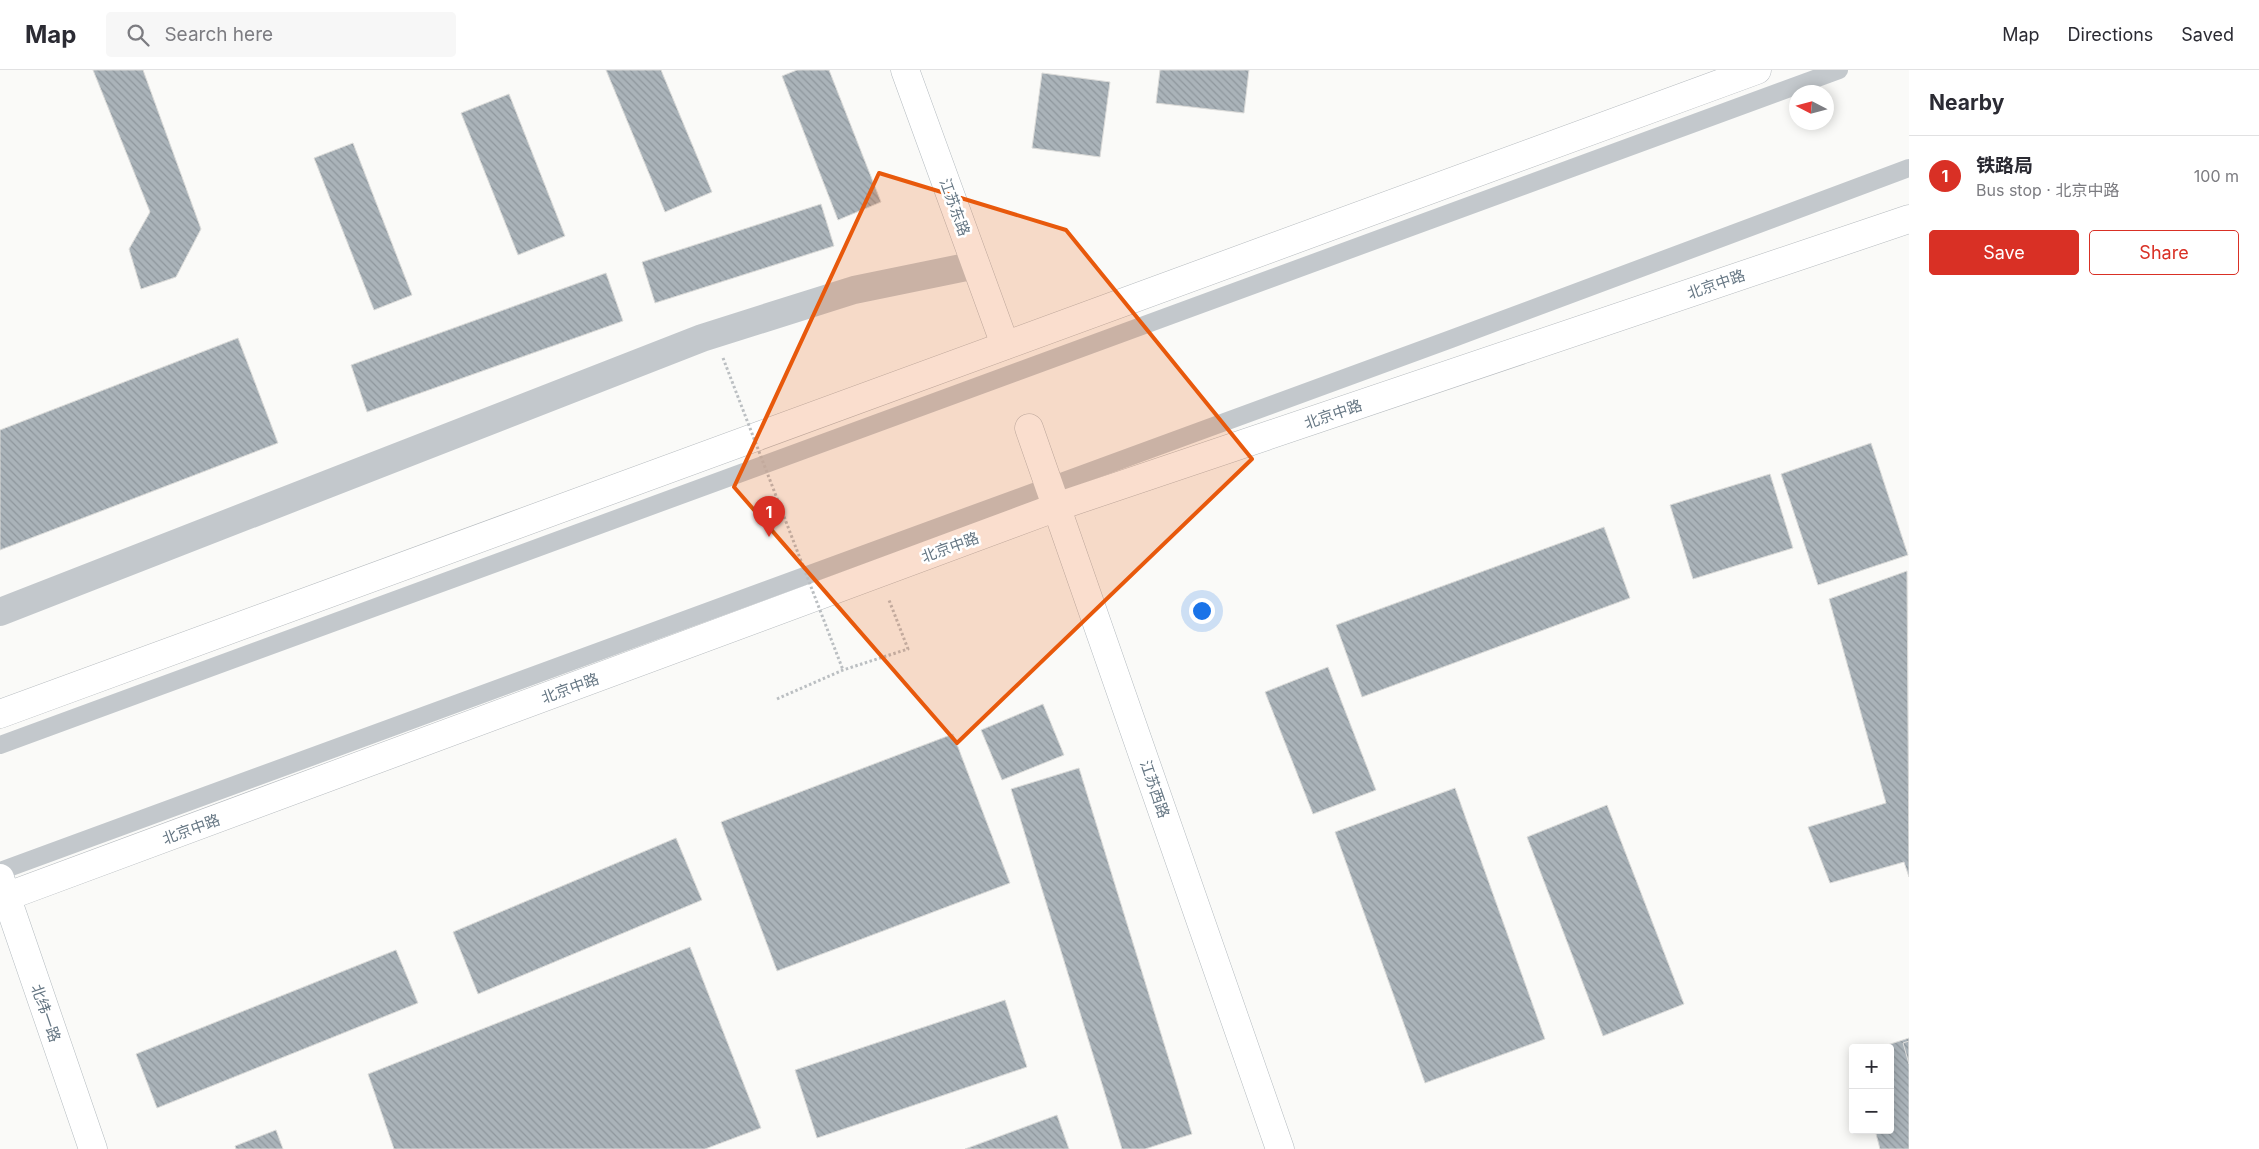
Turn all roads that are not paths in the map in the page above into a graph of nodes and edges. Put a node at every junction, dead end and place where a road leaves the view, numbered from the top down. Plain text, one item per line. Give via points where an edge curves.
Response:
1 (905, 70) edge
2 (1757, 70) edge
3 (1839, 70) edge
4 (1909, 168) edge
5 (1909, 219) edge
6 (976, 265) junction
7 (1005, 345) junction
8 (1029, 428) dead end
9 (1053, 497) junction
10 (0, 612) edge
11 (0, 714) edge
12 (0, 745) edge
13 (0, 871) edge
14 (2, 891) edge
15 (93, 1149) edge
16 (1280, 1149) edge

1 - 6 main road, 江苏东路
2 - 7 main road
3 - 12 lane
4 - 9 lane
5 - 9 main road, 北京中路
6 - 7 main road, 江苏东路
6 - 10 street via 854,290 702,338
7 - 11 main road
8 - 9 main road, 江苏西路
9 - 13 lane
9 - 14 main road, 北京中路 via 878,574
9 - 16 main road, 江苏西路
14 - 15 main road, 北纬一路

